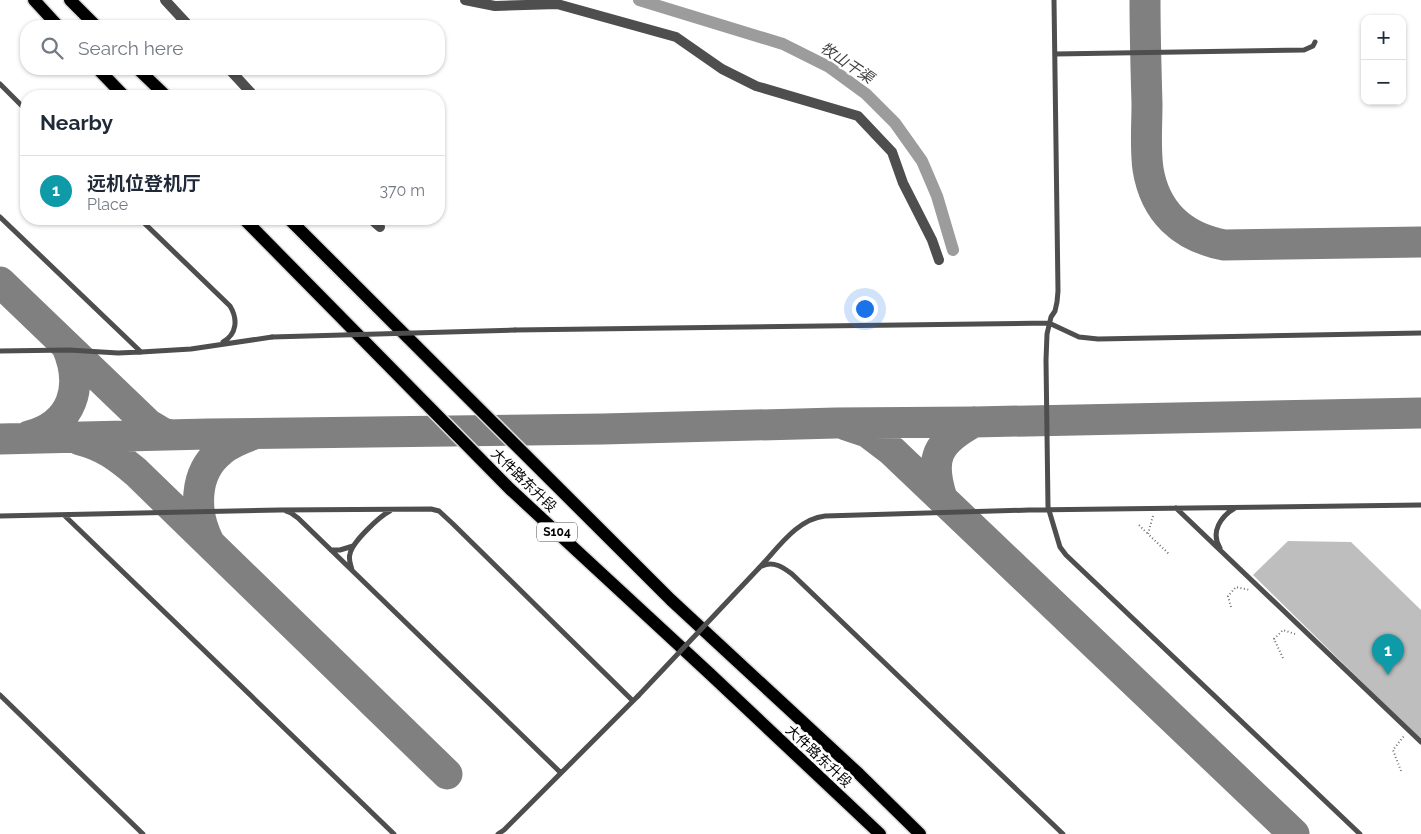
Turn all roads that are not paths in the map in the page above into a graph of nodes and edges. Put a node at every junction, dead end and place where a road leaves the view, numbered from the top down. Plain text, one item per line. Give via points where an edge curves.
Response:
1 (34, 0) edge
2 (70, 0) edge
3 (165, 0) edge
4 (465, 0) edge
5 (1054, 0) edge
6 (52, 20) edge
7 (90, 20) edge
8 (183, 20) edge
9 (1315, 42) dead end
10 (1055, 54) junction
11 (104, 75) edge
12 (144, 75) edge
13 (235, 75) edge
14 (0, 84) edge
15 (118, 90) edge
16 (160, 90) edge
17 (248, 90) edge
18 (20, 104) edge
19 (0, 217) edge
20 (146, 225) edge
21 (250, 225) edge
22 (295, 225) edge
23 (378, 225) edge
24 (380, 227) dead end
25 (939, 260) dead end
26 (1049, 323) junction
27 (1421, 333) edge
28 (218, 345) junction
29 (0, 351) edge
30 (141, 352) junction
31 (1421, 505) edge
32 (1176, 508) junction
33 (1237, 508) junction
34 (393, 509) junction
35 (280, 510) junction
36 (1049, 510) junction
37 (64, 515) junction
38 (0, 516) edge
39 (354, 545) junction
40 (331, 550) junction
41 (1226, 556) junction
42 (759, 568) junction
43 (353, 571) junction
44 (0, 695) edge
45 (633, 701) junction
46 (1421, 742) edge
47 (561, 773) junction
48 (143, 834) edge
49 (394, 834) edge
50 (498, 834) edge
51 (880, 834) edge
52 (920, 834) edge
53 (1063, 834) edge
54 (1360, 834) edge

1 - 6 main road
2 - 7 main road
3 - 8 street
4 - 25 street via 495,6 557,4 676,37 722,69 756,86 858,116 892,152
5 - 10 lane
9 - 10 lane via 1314,46 1304,50
10 - 26 lane via 1058,291
11 - 15 main road
12 - 16 main road
13 - 17 street
14 - 18 lane
19 - 30 lane
20 - 28 lane via 234,312 234,332
21 - 51 main road, 大件路东升段 / S104 via 510,489
22 - 52 main road, 大件路东升段 / S104 via 671,600
23 - 24 street
26 - 27 lane via 1079,337 1098,339
26 - 28 lane, bridge via 515,330 272,337
26 - 36 lane via 1046,360
28 - 30 lane
29 - 30 lane
31 - 33 lane
32 - 33 lane
32 - 36 lane
32 - 41 lane
33 - 41 lane via 1228,512 1218,524 1218,545
34 - 35 lane
34 - 39 lane via 377,519
34 - 45 lane via 439,511
35 - 37 lane
35 - 40 lane via 292,513
36 - 42 lane via 816,517 798,527
36 - 54 lane via 1060,547 1066,555
37 - 38 lane
37 - 49 lane
39 - 40 lane
39 - 43 lane via 350,554
40 - 43 lane
41 - 46 lane
42 - 45 lane, bridge
42 - 53 lane via 771,564 792,574
43 - 47 lane
44 - 48 lane
45 - 47 lane
47 - 50 lane

